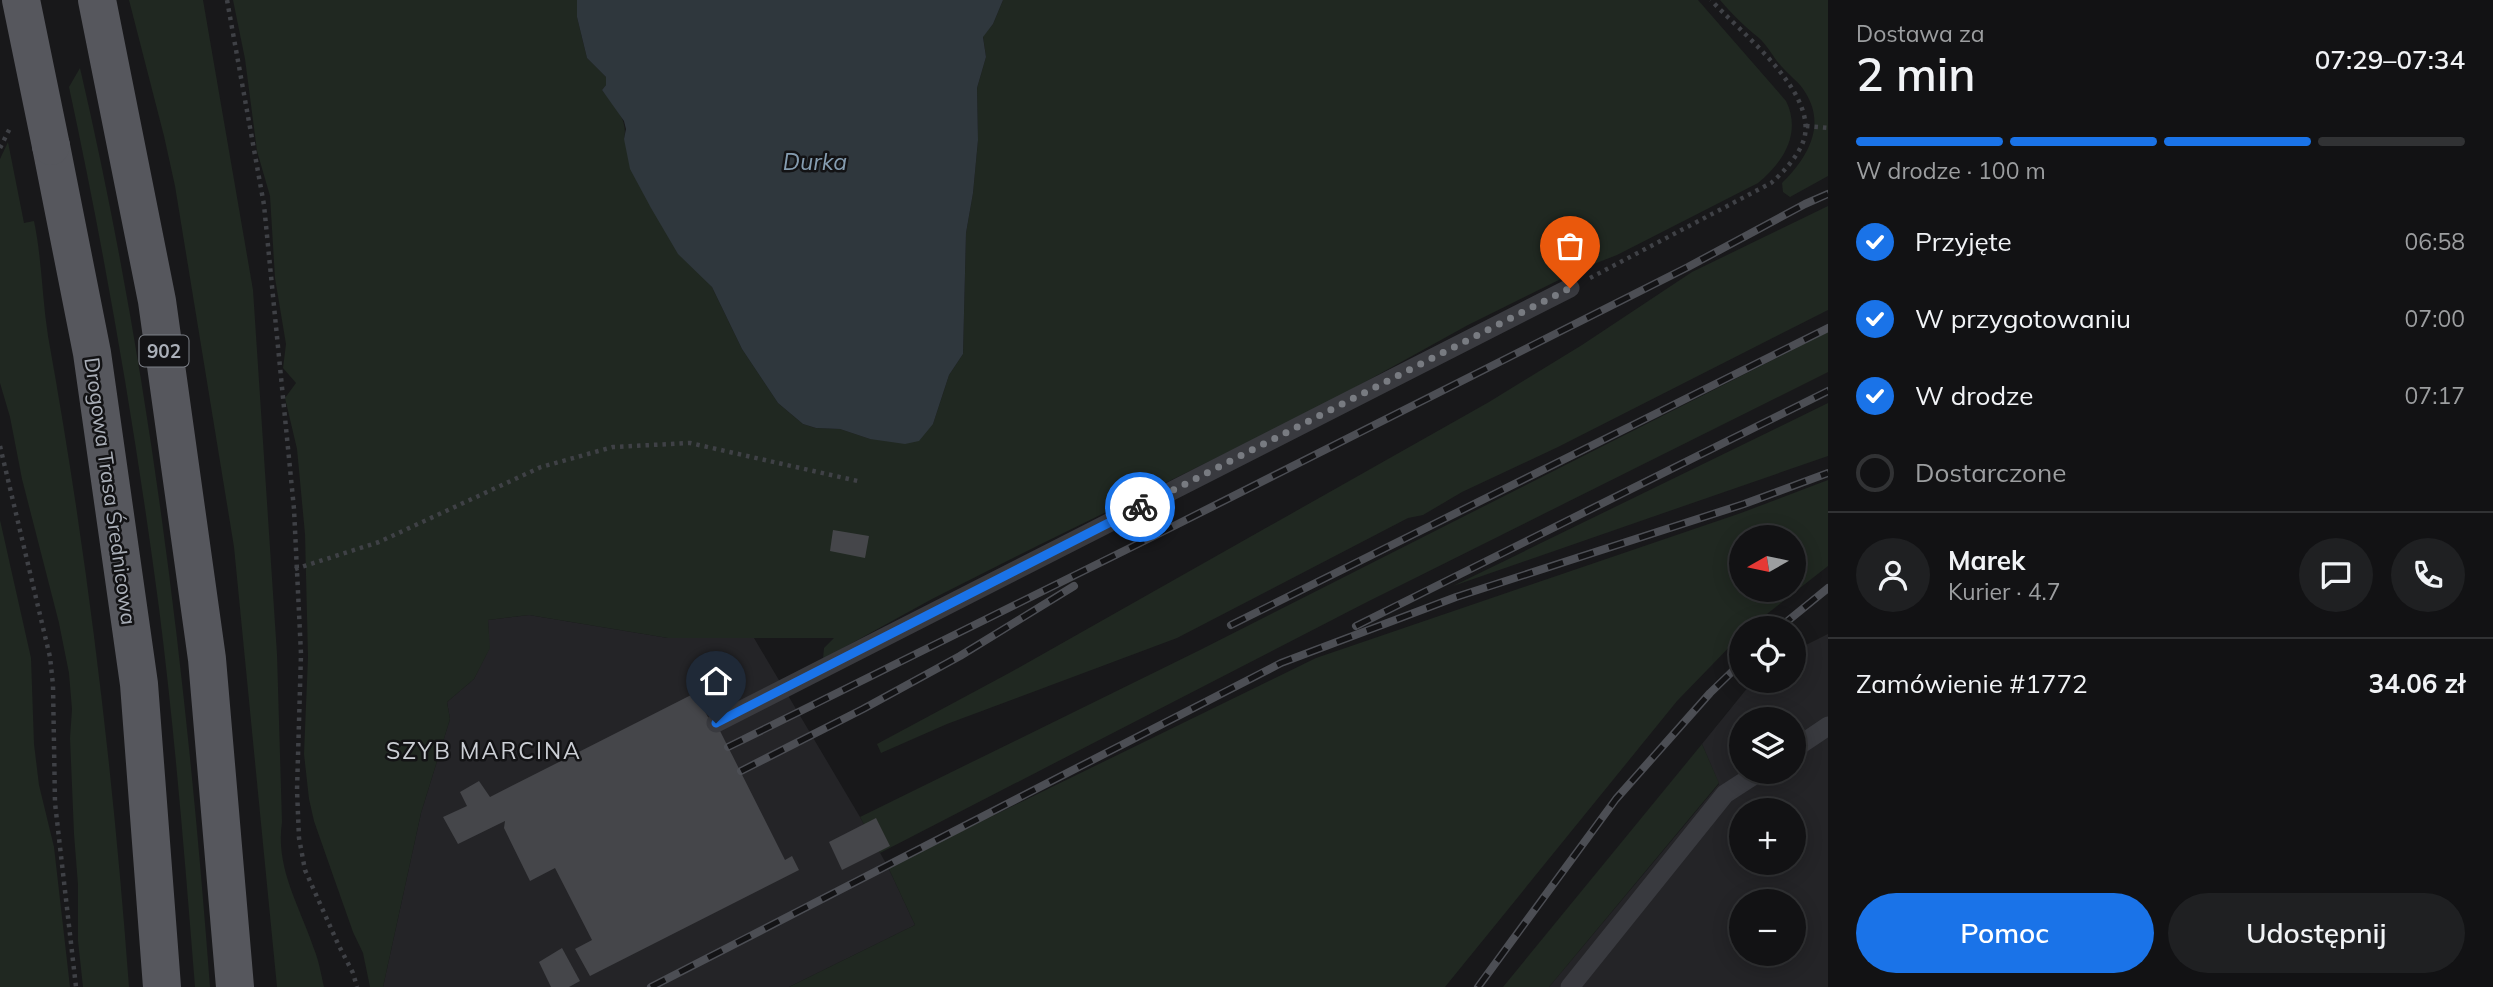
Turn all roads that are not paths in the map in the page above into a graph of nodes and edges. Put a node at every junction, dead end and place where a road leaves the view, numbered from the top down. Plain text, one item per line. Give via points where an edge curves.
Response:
1 (21, 0) edge
2 (97, 0) edge
3 (1570, 288) road end
4 (716, 723) dead end
5 (1828, 726) edge
6 (1806, 741) edge
7 (1740, 784) edge
8 (162, 987) edge
9 (235, 987) edge
10 (1570, 987) edge

1 - 8 main road, Drogowa Trasa Średnicowa, bridge via 92,353 139,684
2 - 9 main road, 902 via 157,301 207,659
3 - 4 lane
5 - 6 lane
7 - 10 lane via 1725,794

